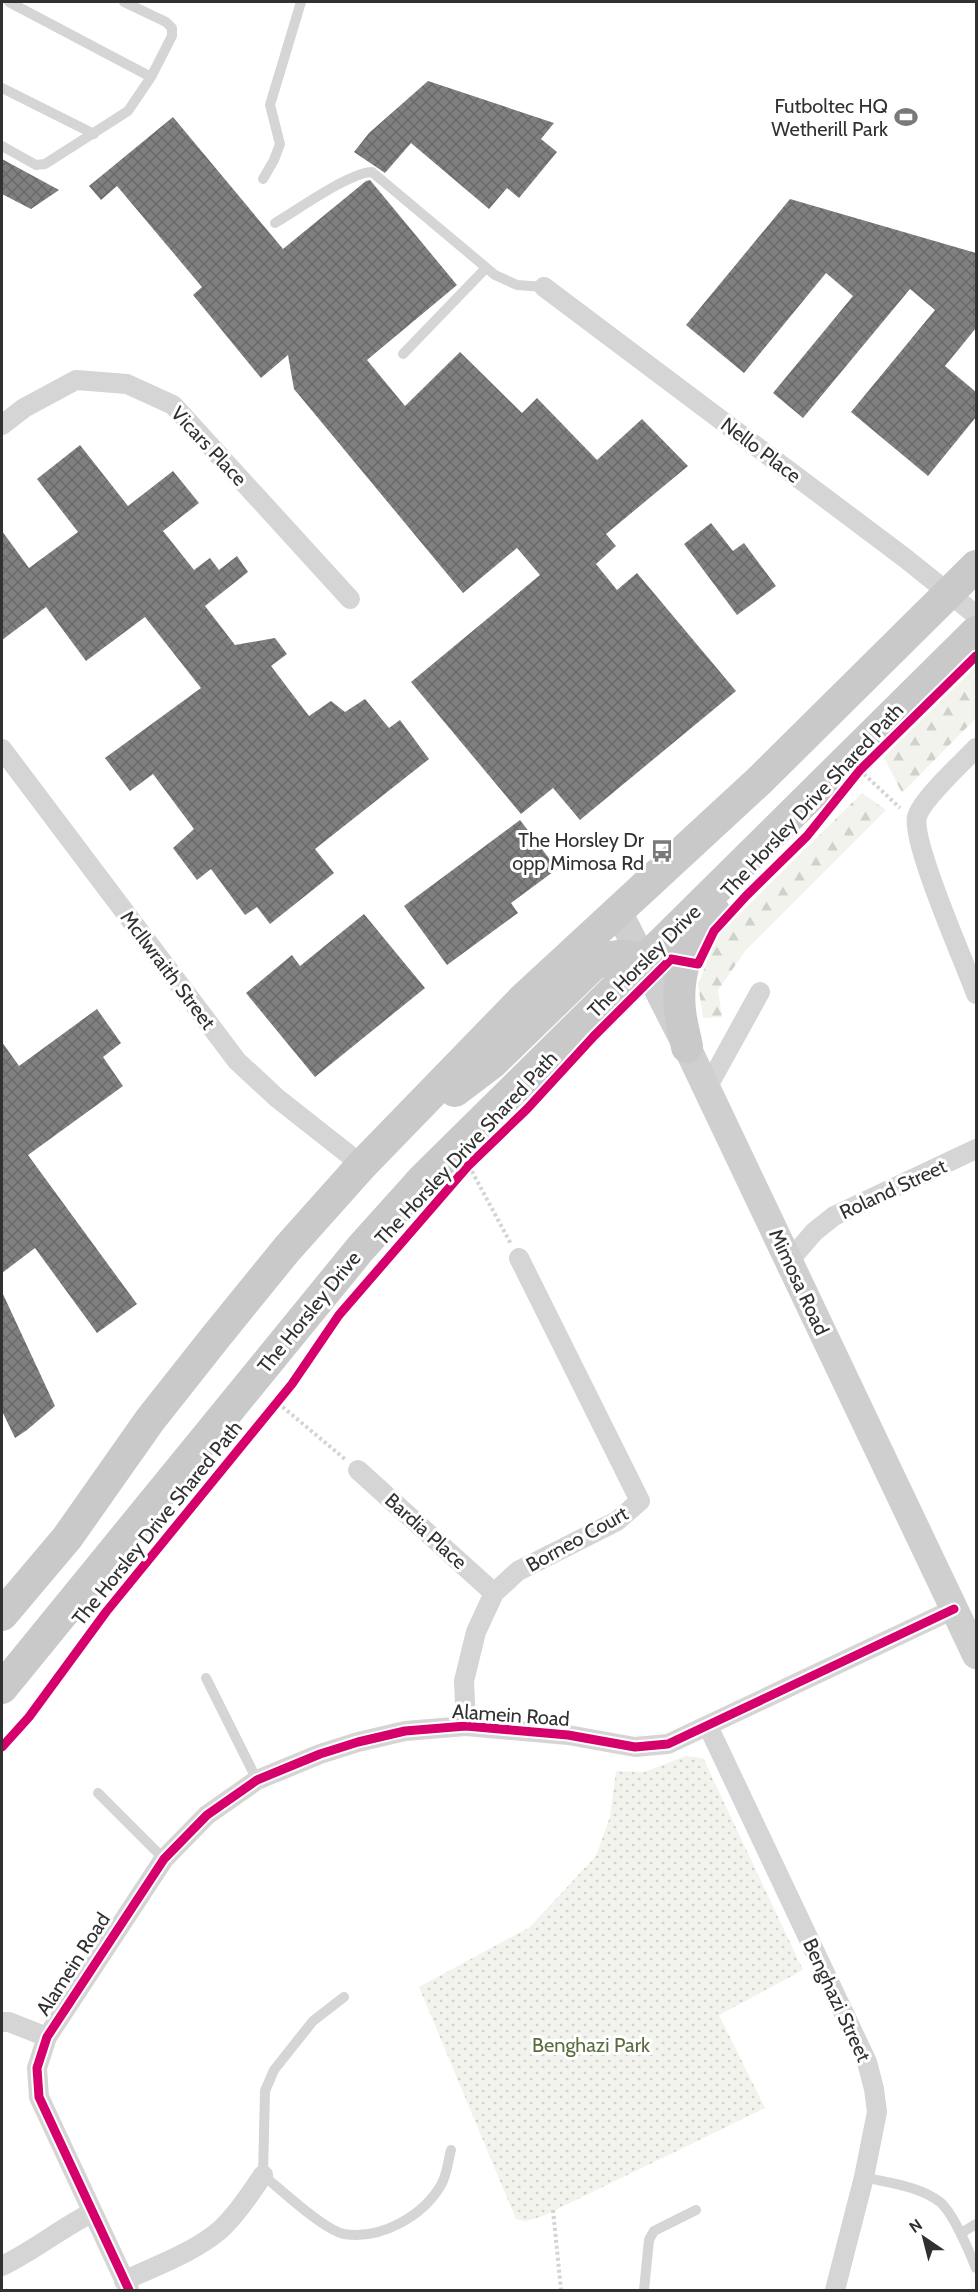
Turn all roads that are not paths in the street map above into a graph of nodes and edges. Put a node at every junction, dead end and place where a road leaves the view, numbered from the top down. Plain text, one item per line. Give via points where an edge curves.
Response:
1 (9, 2) edge
2 (124, 2) edge
3 (301, 2) edge
4 (151, 77) junction
5 (2, 88) edge
6 (94, 134) junction
7 (2, 146) edge
8 (263, 179) dead end
9 (275, 223) dead end
10 (486, 268) junction
11 (544, 287) joint
12 (403, 354) dead end
13 (2, 425) edge
14 (976, 567) edge
15 (950, 594) junction
16 (350, 599) dead end
17 (976, 615) edge
18 (976, 632) edge
19 (976, 748) edge
20 (2, 749) edge
21 (821, 785) junction
22 (618, 911) junction
23 (644, 961) junction
24 (760, 992) dead end
25 (976, 994) edge
26 (687, 1047) junction
27 (707, 1088) junction
28 (976, 1149) edge
29 (362, 1165) junction
30 (519, 1258) road end
31 (789, 1261) junction
32 (358, 1470) road end
33 (494, 1593) junction
34 (954, 1610) junction
35 (2, 1615) edge
36 (976, 1655) edge
37 (206, 1678) dead end
38 (2, 1688) edge
39 (466, 1726) junction
40 (708, 1726) junction
41 (257, 1780) junction
42 (98, 1794) dead end
43 (164, 1859) junction
44 (344, 1997) dead end
45 (2, 2022) edge
46 (47, 2037) junction
47 (451, 2150) dead end
48 (263, 2175) junction
49 (864, 2177) junction
50 (696, 2210) dead end
51 (91, 2212) junction
52 (976, 2224) edge
53 (961, 2233) junction
54 (2, 2265) edge
55 (976, 2268) edge
56 (126, 2286) edge
57 (644, 2290) edge
58 (835, 2290) edge

1 - 4 lane
2 - 4 lane via 172,28 172,36
3 - 8 lane via 270,105 280,144
4 - 6 lane via 133,106
5 - 6 lane
6 - 7 lane via 45,164 36,165
9 - 10 lane via 350,179 372,172
10 - 11 lane via 517,285
10 - 12 lane
11 - 15 street, Nello Place
13 - 16 street, Vicars Place via 24,408 76,380 127,384 173,405
14 - 15 main road
15 - 17 street, Nello Place
15 - 22 main road via 760,780
18 - 21 main road, The Horsley Drive
19 - 25 street via 927,799 917,817 919,845
20 - 29 street, McIlwraith Street via 237,1061
21 - 23 main road, The Horsley Drive
21 - 26 main road via 759,867 705,920 694,938 680,986
22 - 23 main road, Mimosa Road
22 - 29 main road via 524,999
23 - 26 main road, Mimosa Road
23 - 29 main road via 627,954 593,965 492,1063
23 - 38 main road, The Horsley Drive via 422,1180 360,1249
24 - 27 street
26 - 27 main road, Mimosa Road
27 - 31 main road, Mimosa Road
28 - 31 street, Roland Street via 834,1216
29 - 35 main road via 207,1348 150,1420 67,1538
30 - 33 street, Borneo Court via 640,1501 617,1521 518,1571
31 - 34 main road, Mimosa Road
32 - 33 street, Bardia Place
33 - 39 street, Borneo Court via 476,1632 464,1681
34 - 36 main road, Mimosa Road
34 - 40 street, Alamein Road
37 - 41 lane
39 - 40 street, Alamein Road via 568,1735 635,1747 668,1744
39 - 41 street, Alamein Road via 405,1731 358,1742
40 - 49 street, Benghazi Street via 867,2062 877,2112
41 - 43 street, Alamein Road via 207,1815
42 - 43 lane
43 - 46 street, Alamein Road
44 - 48 lane via 313,2021 274,2070 265,2091
45 - 46 street
46 - 51 street, Alamein Road via 38,2068 39,2097
47 - 48 lane via 442,2183 428,2203 391,2228 367,2233 343,2234 311,2215
48 - 56 street via 219,2231
49 - 53 lane via 918,2190 941,2202
49 - 58 street, Benghazi Street
50 - 57 lane via 654,2231 649,2240
51 - 54 street
51 - 56 street, Alamein Road
52 - 53 lane
53 - 55 lane

